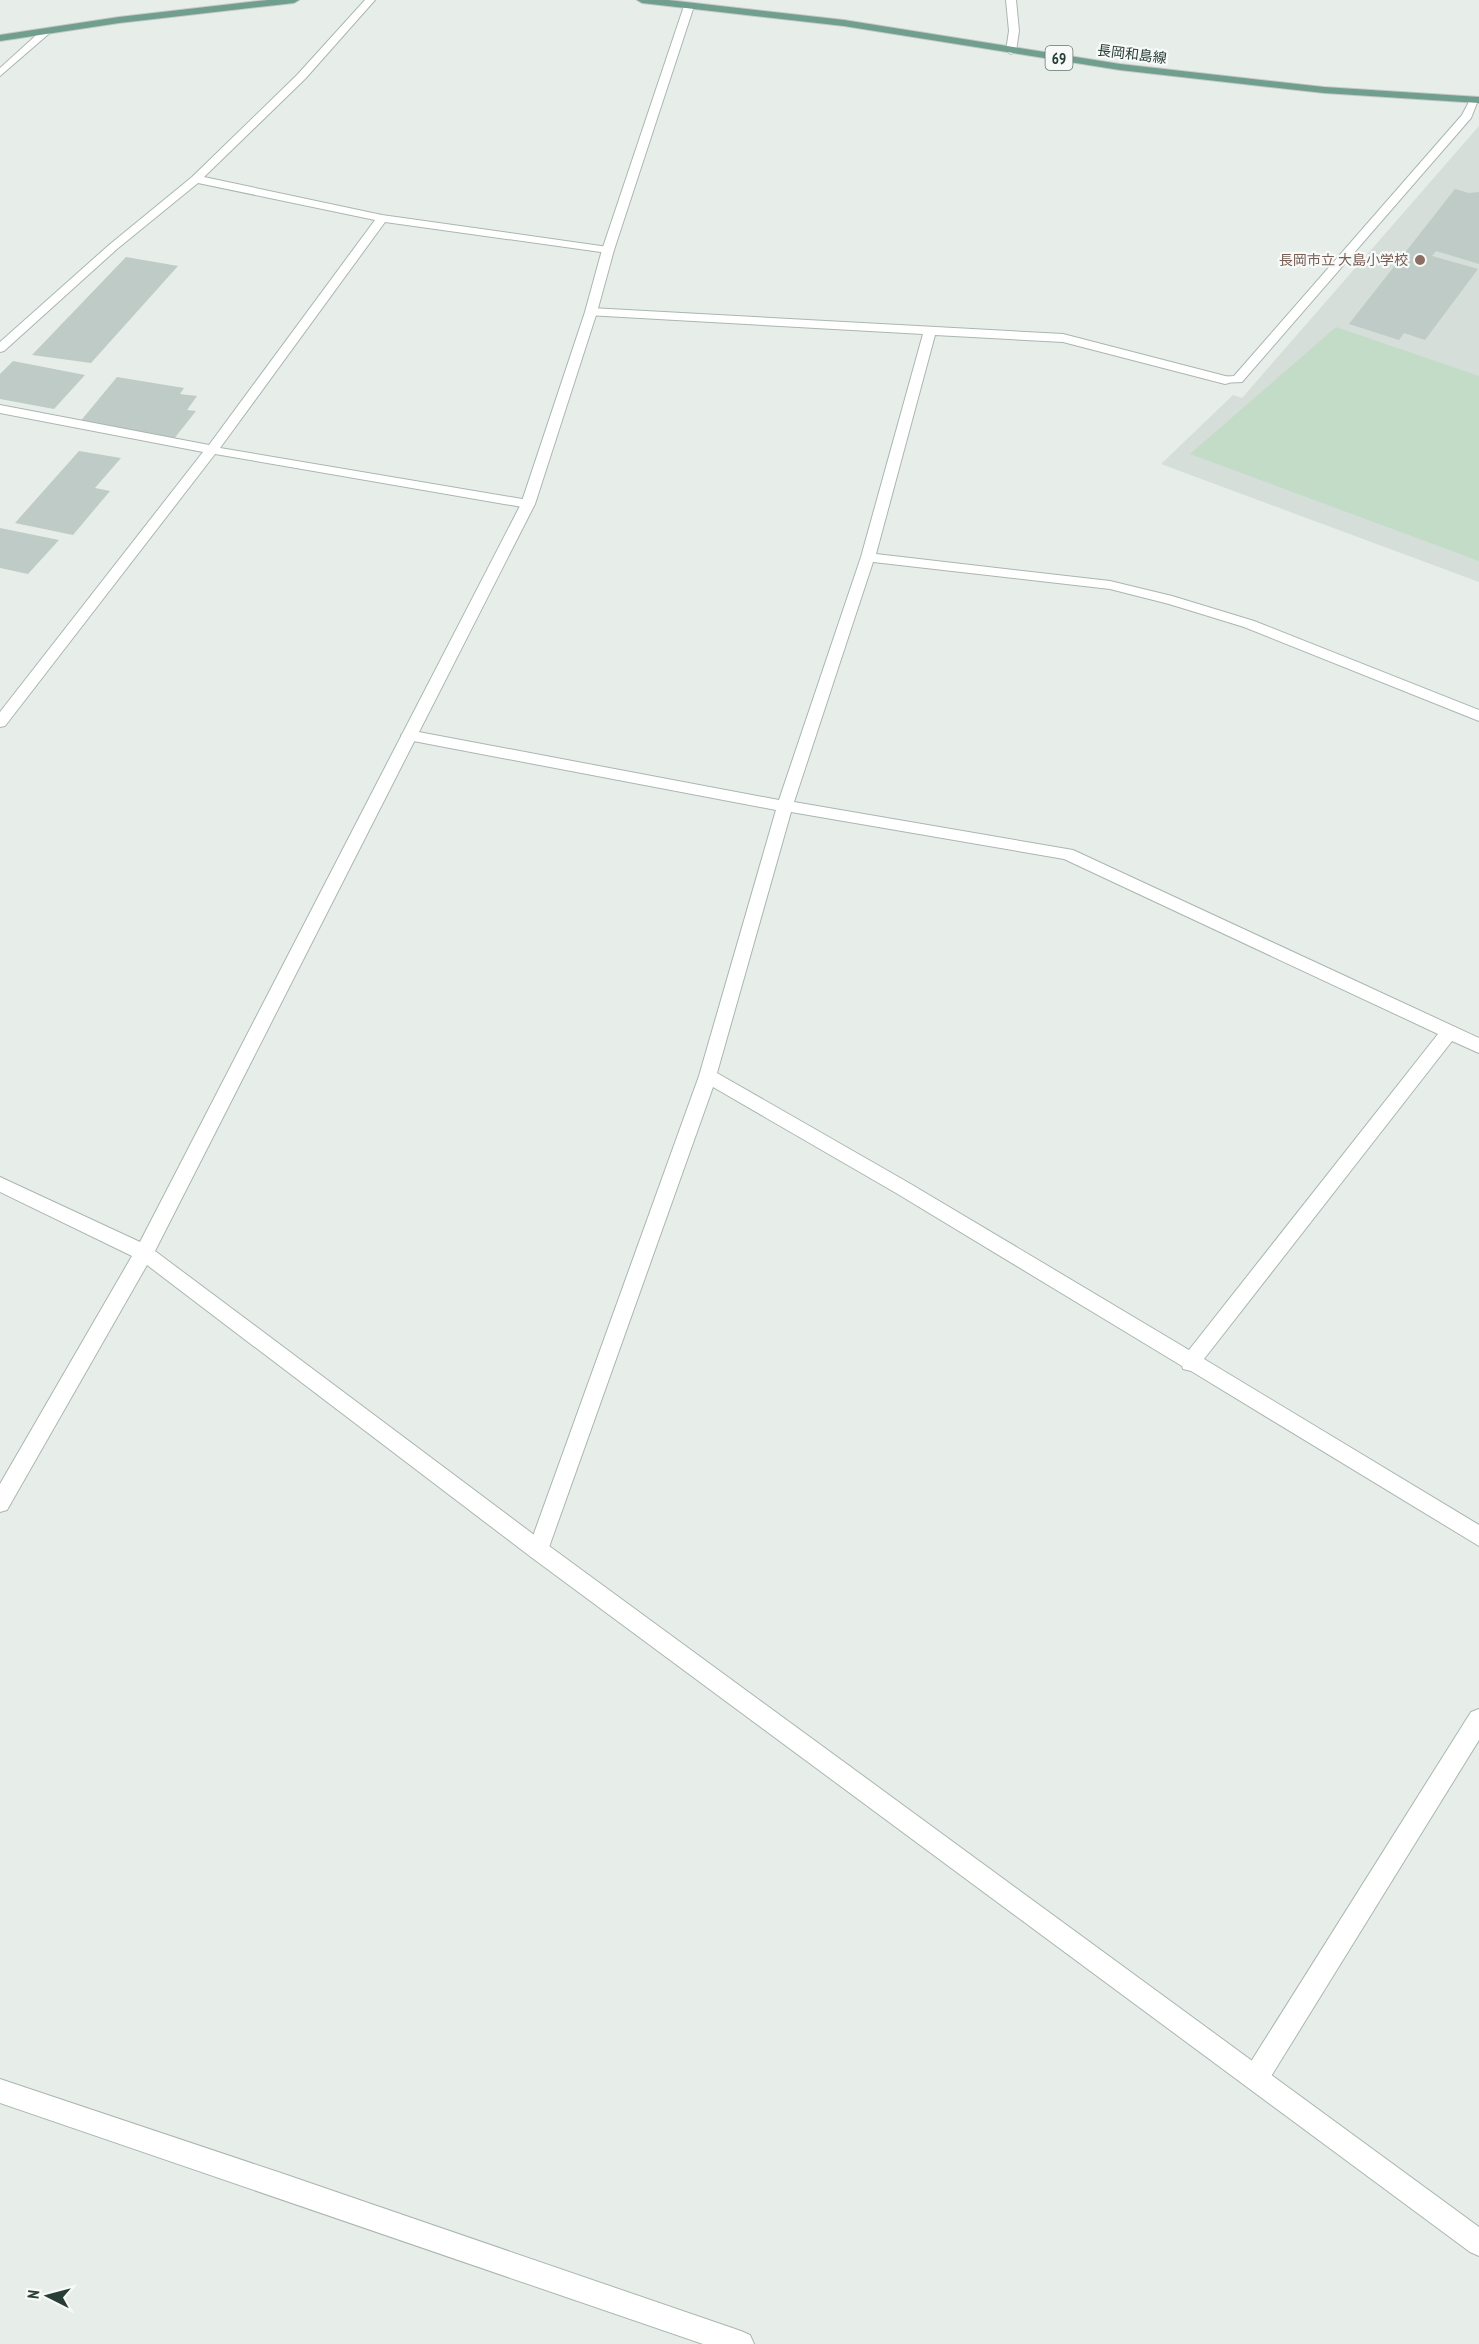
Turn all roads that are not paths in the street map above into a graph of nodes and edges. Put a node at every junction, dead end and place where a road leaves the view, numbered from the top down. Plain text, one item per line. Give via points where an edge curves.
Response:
1 (294, 0) edge
2 (370, 0) edge
3 (642, 0) edge
4 (1011, 0) edge
5 (689, 6) junction
6 (47, 31) junction
7 (0, 38) edge
8 (1011, 51) junction
9 (0, 73) edge
10 (1477, 100) edge
11 (196, 179) junction
12 (382, 218) junction
13 (608, 250) junction
14 (591, 312) junction
15 (930, 330) junction
16 (0, 348) edge
17 (0, 409) edge
18 (212, 450) junction
19 (528, 504) junction
20 (868, 557) junction
21 (1479, 716) edge
22 (0, 722) edge
23 (408, 735) junction
24 (785, 806) junction
25 (1449, 1032) junction
26 (1479, 1046) edge
27 (708, 1076) junction
28 (0, 1184) edge
29 (144, 1253) junction
30 (1190, 1363) junction
31 (0, 1503) edge
32 (1479, 1536) edge
33 (538, 1550) junction
34 (1479, 1720) edge
35 (1256, 2077) junction
36 (0, 2091) edge
37 (1479, 2243) edge
38 (741, 2344) edge

1 - 6 main road
2 - 11 street via 301,77
3 - 5 main road, 長岡和島線 / 69
4 - 8 street
5 - 8 main road, 長岡和島線 / 69 via 844,23
5 - 13 street
6 - 7 main road
6 - 9 street
8 - 10 main road, 長岡和島線 / 69 via 1313,88
10 - 15 street via 1238,379 1225,380 1063,338
11 - 12 street
11 - 16 street
12 - 13 street
12 - 18 street
13 - 14 street
14 - 15 street
14 - 19 street
15 - 20 street
17 - 18 street
18 - 19 street
18 - 22 street
19 - 23 street
20 - 21 street via 1110,585 1172,600 1249,624
20 - 24 street
23 - 24 street
23 - 29 street
24 - 25 street via 1067,854
24 - 27 street
25 - 26 street
25 - 30 street
27 - 30 street via 833,1146
27 - 33 street
28 - 29 street
29 - 31 street
29 - 33 street
30 - 32 street
33 - 35 street
34 - 35 street
35 - 37 street
36 - 38 street

